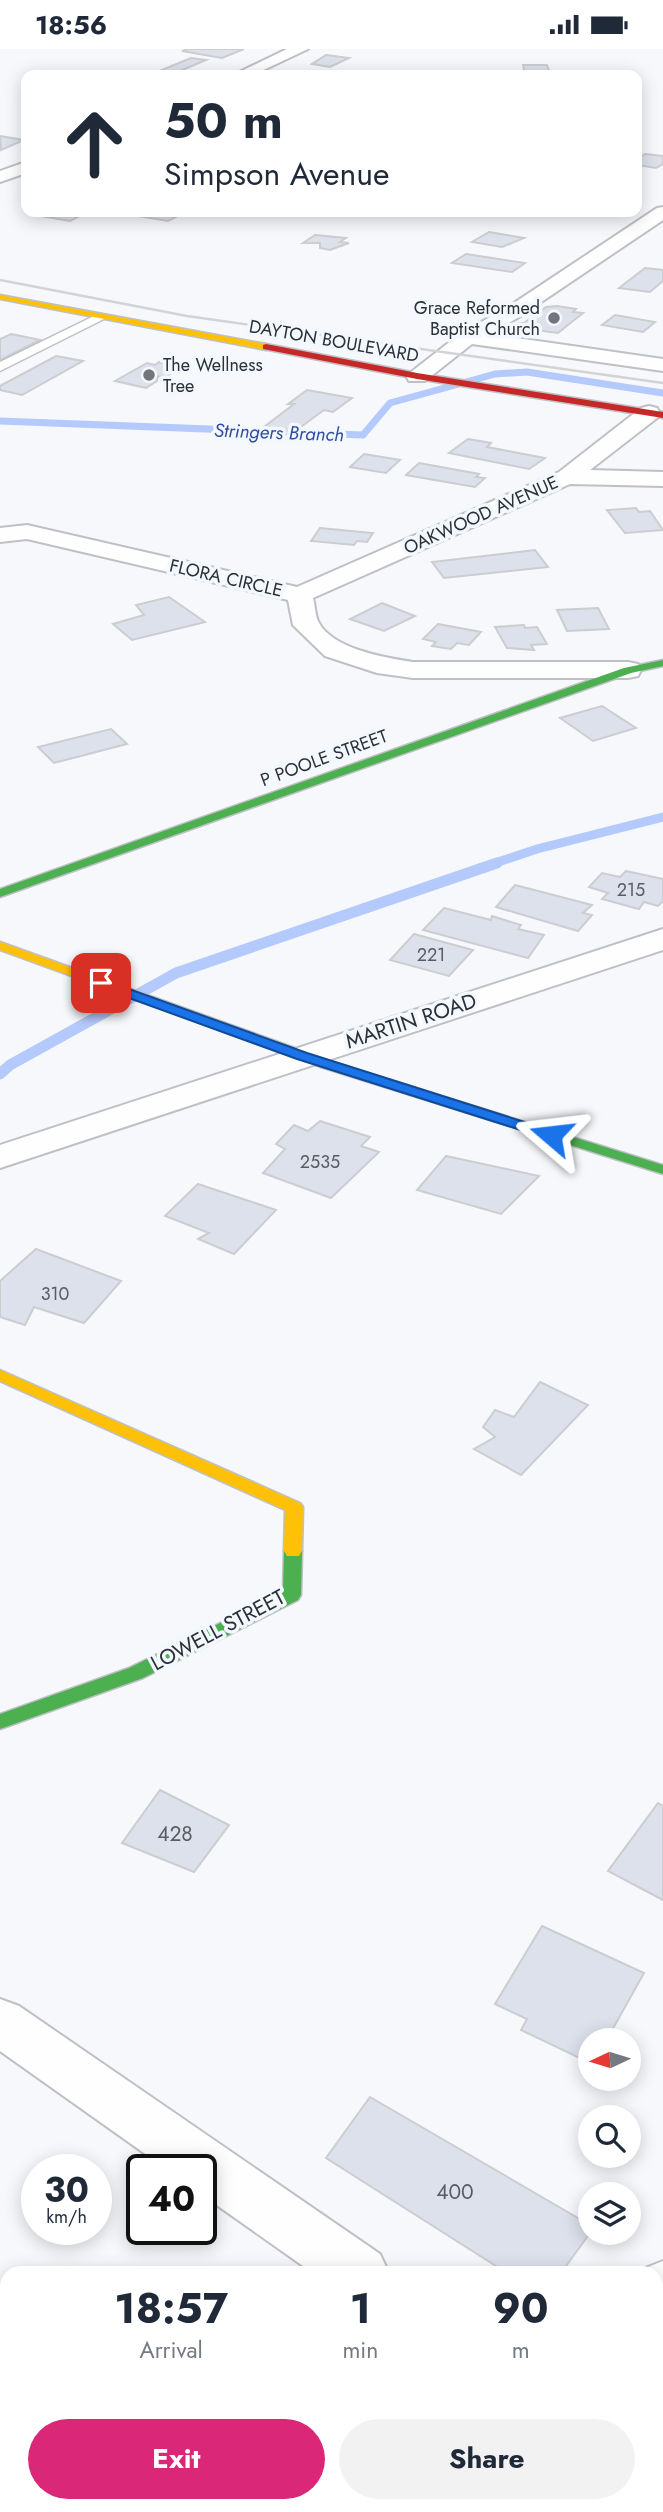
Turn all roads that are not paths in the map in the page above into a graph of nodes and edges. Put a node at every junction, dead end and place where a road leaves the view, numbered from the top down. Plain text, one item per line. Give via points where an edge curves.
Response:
1 (300, 49) edge
2 (252, 70) edge
3 (21, 169) edge
4 (0, 177) edge
5 (663, 212) edge
6 (0, 297) edge
7 (100, 318) junction
8 (468, 337) junction
9 (663, 365) edge
10 (0, 367) edge
11 (416, 376) junction
12 (656, 414) edge
13 (567, 477) junction
14 (663, 479) edge
15 (0, 535) edge
16 (300, 595) junction
17 (663, 663) edge
18 (628, 670) junction
19 (0, 893) edge
20 (663, 939) edge
21 (0, 946) edge
22 (302, 1056) junction
23 (0, 1157) edge
24 (663, 1170) edge
25 (0, 1375) edge
26 (0, 1722) edge
27 (0, 2022) edge
28 (350, 2266) edge

1 - 2 street
3 - 4 street
5 - 8 street via 512,313
6 - 7 street, DAYTON BOULEVARD
7 - 10 lane
7 - 11 street, DAYTON BOULEVARD
8 - 9 street
8 - 11 street
11 - 12 street, DAYTON BOULEVARD
12 - 13 street, OAKWOOD AVENUE
13 - 14 street
13 - 16 street, OAKWOOD AVENUE
15 - 16 street, FLORA CIRCLE via 27,532
16 - 18 street, FLORA CIRCLE via 306,625 334,650 377,665 413,670
17 - 18 street, P POOLE STREET
18 - 19 street, P POOLE STREET
20 - 22 street, MARTIN ROAD
21 - 22 street
22 - 23 street, MARTIN ROAD
22 - 24 street
25 - 26 street, LOWELL STREET via 294,1507 292,1595 136,1673
27 - 28 street

